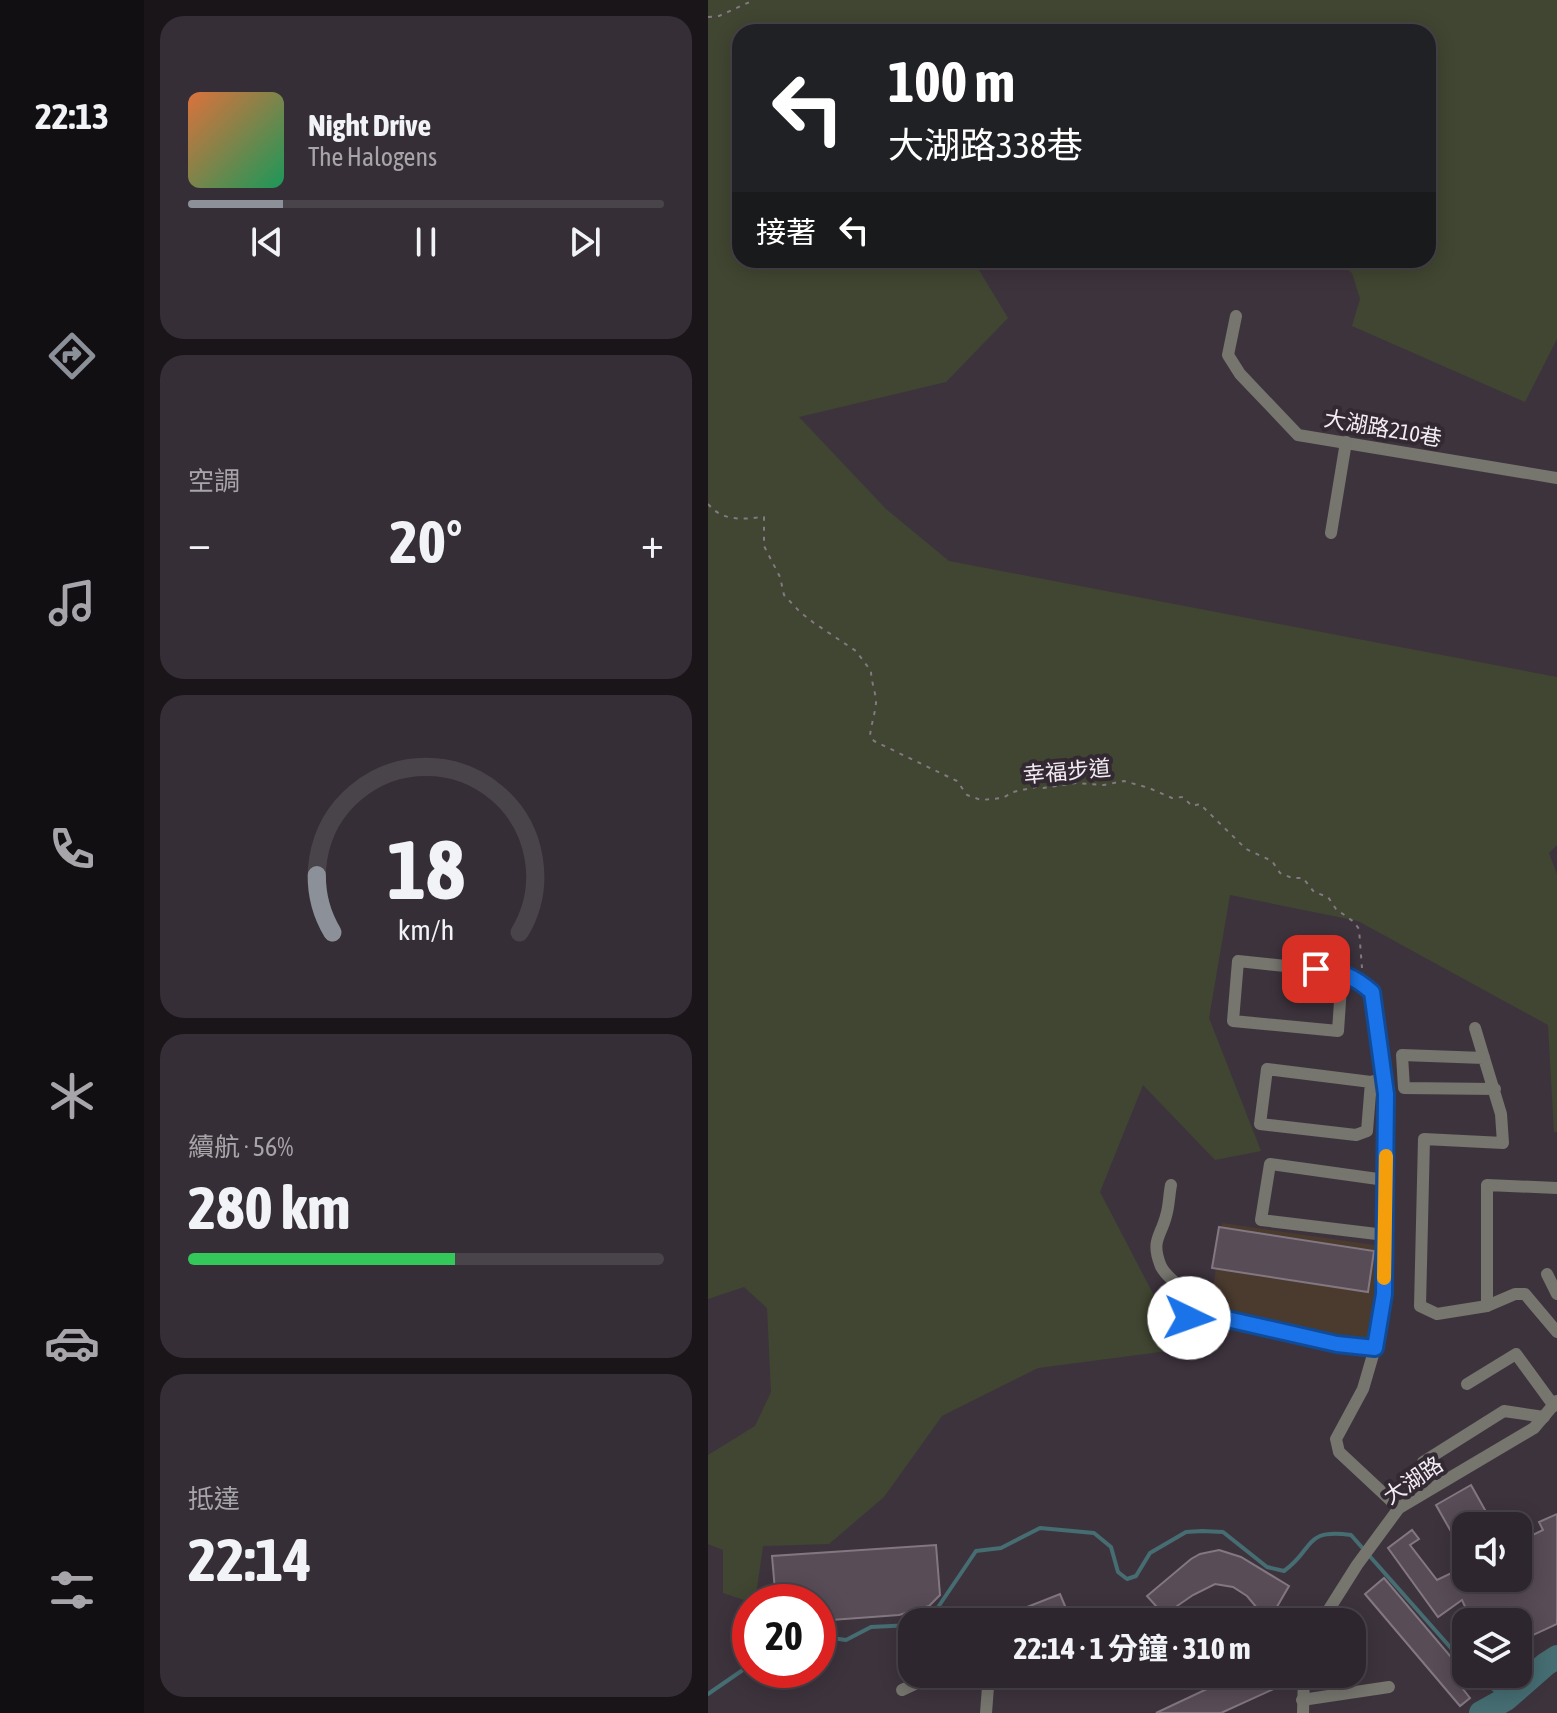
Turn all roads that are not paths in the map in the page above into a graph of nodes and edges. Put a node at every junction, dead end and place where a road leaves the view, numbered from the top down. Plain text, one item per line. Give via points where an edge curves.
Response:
1 (1236, 316) dead end
2 (1346, 442) junction
3 (1557, 478) edge
4 (1331, 533) dead end
5 (1342, 972) junction
6 (1475, 1028) dead end
7 (1484, 1058) junction
8 (1378, 1080) junction
9 (1495, 1089) junction
10 (1385, 1180) junction
11 (1171, 1185) dead end
12 (1557, 1188) edge
13 (1385, 1235) junction
14 (1547, 1274) dead end
15 (1557, 1294) edge
16 (1487, 1306) junction
17 (1557, 1332) edge
18 (1375, 1348) junction
19 (1467, 1384) dead end
20 (1555, 1404) edge
21 (1544, 1417) junction
22 (1423, 1462) dead end
23 (1399, 1508) junction
24 (1330, 1608) edge
25 (1389, 1687) dead end
26 (906, 1688) edge
27 (988, 1688) edge
28 (902, 1690) dead end
29 (1303, 1707) edge
30 (986, 1713) edge

1 - 2 street, 大湖路210巷 via 1228,355 1240,374 1298,435
2 - 3 street, 大湖路210巷
2 - 4 street
5 - 5 street via 1238,961 1233,1021 1338,1031
5 - 8 street via 1372,992
6 - 7 street
7 - 9 street
7 - 9 street via 1402,1055 1404,1088
8 - 8 street via 1267,1069 1260,1124 1356,1135 1367,1131
8 - 10 street via 1386,1094
9 - 16 street via 1503,1143 1424,1139 1420,1306 1437,1314
10 - 13 street
10 - 13 street via 1270,1164 1261,1220
11 - 18 street via 1156,1242 1158,1256 1161,1268 1182,1290 1195,1323 1215,1325 1227,1319
12 - 16 street via 1487,1185
13 - 18 street via 1384,1294
14 - 15 street
16 - 17 street via 1525,1294
18 - 23 street via 1363,1389 1336,1439 1339,1452
19 - 20 street via 1516,1354
20 - 21 street, 大湖路
21 - 22 street via 1504,1411
21 - 23 street, 大湖路 via 1534,1428
23 - 24 street, 大湖路
25 - 29 street
26 - 28 street
27 - 30 street

